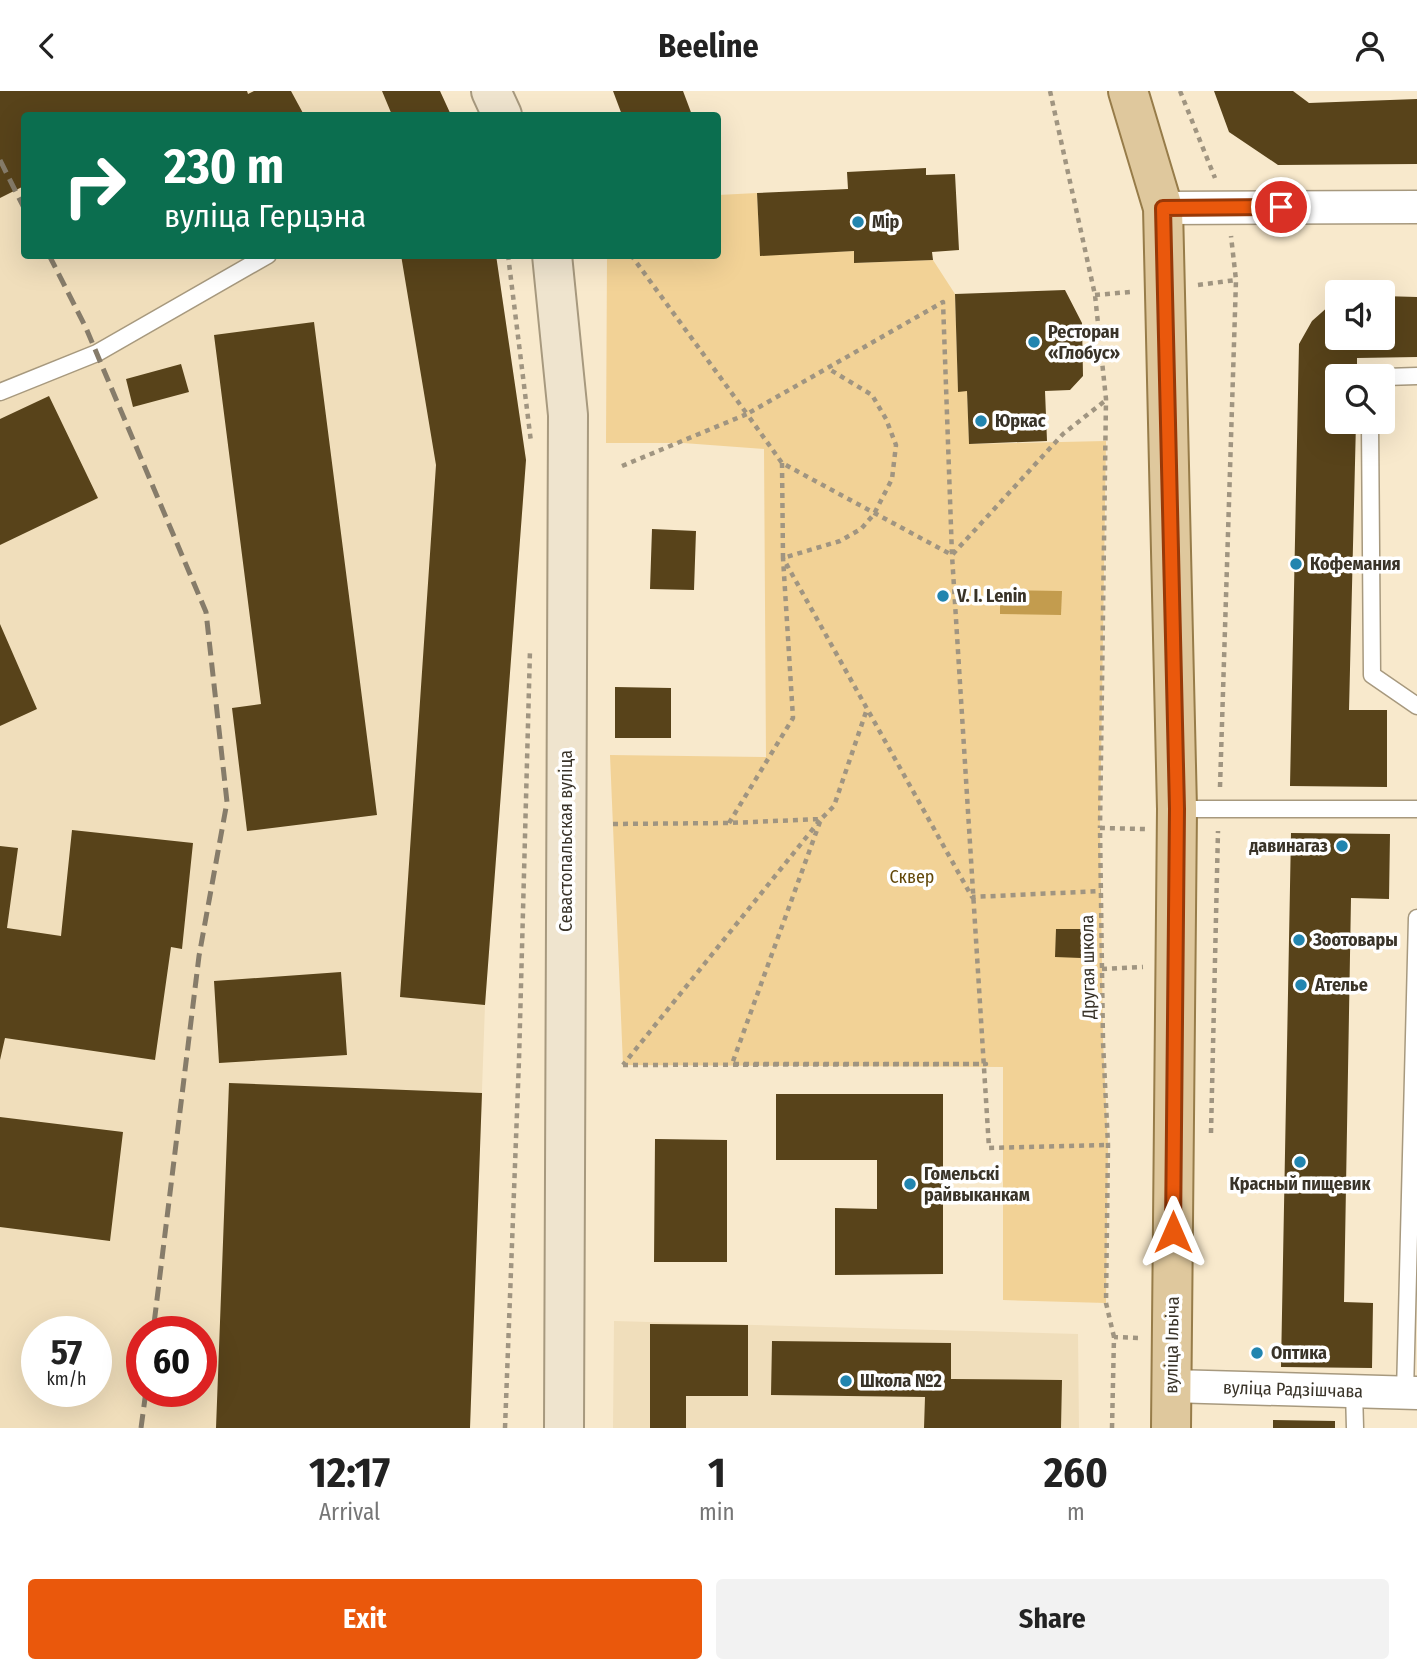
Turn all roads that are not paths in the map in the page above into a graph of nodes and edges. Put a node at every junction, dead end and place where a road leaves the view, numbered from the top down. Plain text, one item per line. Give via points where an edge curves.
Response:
1 (491, 91) edge
2 (1128, 91) edge
3 (501, 112) edge
4 (1417, 207) edge
5 (1163, 208) junction
6 (261, 259) edge
7 (551, 259) edge
8 (1417, 376) edge
9 (1395, 377) edge
10 (0, 392) edge
11 (1370, 434) edge
12 (1417, 706) edge
13 (1177, 809) junction
14 (1417, 809) edge
15 (1417, 918) edge
16 (1171, 1386) junction
17 (1354, 1391) junction
18 (1411, 1393) edge
19 (564, 1428) edge
20 (1171, 1428) edge
21 (1355, 1428) edge

1 - 3 street
2 - 5 main road, вуліца Ільіча
4 - 5 street
5 - 13 main road, вуліца Ільіча
6 - 10 lane via 97,353
7 - 19 street, Севастопальская вуліца via 568,415
8 - 9 lane
11 - 12 lane via 1372,675
13 - 14 lane
13 - 16 main road, вуліца Ільіча
15 - 18 lane
16 - 17 street, вуліца Радзішчава
16 - 20 main road, вуліца Ільіча
17 - 18 street, вуліца Радзішчава
17 - 21 lane

